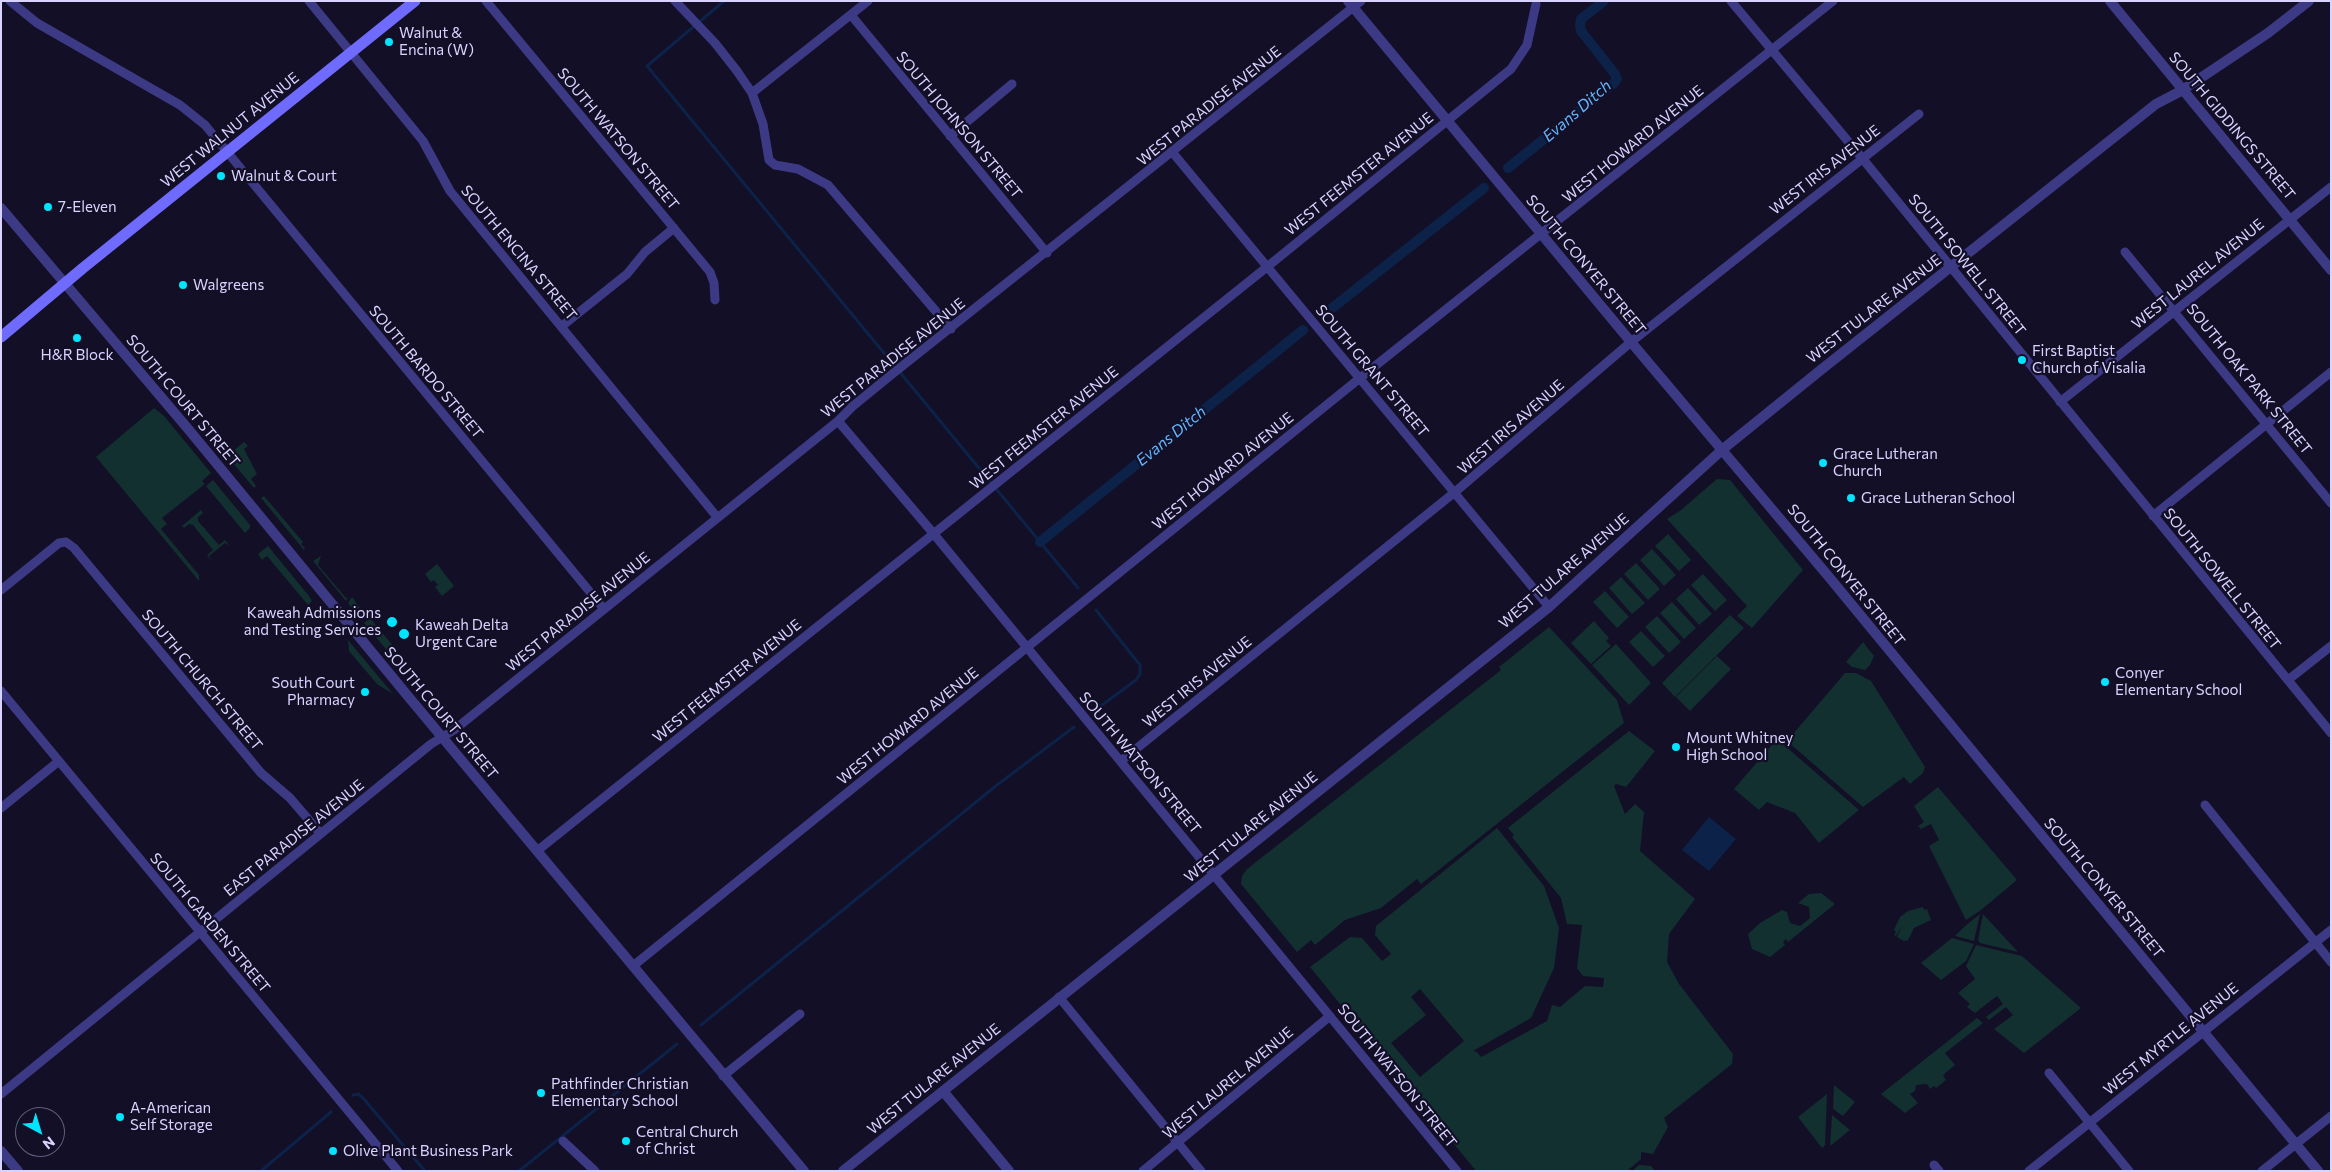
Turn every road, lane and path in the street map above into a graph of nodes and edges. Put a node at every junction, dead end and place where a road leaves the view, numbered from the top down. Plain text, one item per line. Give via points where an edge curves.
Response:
1 (10, 1) edge
2 (309, 1) edge
3 (415, 1) edge
4 (486, 1) edge
5 (675, 1) edge
6 (868, 1) edge
7 (1731, 1) edge
8 (1833, 1) edge
9 (2110, 1) edge
10 (2309, 1) edge
11 (1354, 3) edge
12 (1536, 4) dead end
13 (851, 15) junction
14 (1773, 50) junction
15 (351, 53) junction
16 (1012, 84) dead end
17 (2182, 90) junction
18 (752, 93) junction
19 (1918, 114) dead end
20 (1448, 120) junction
21 (950, 136) junction
22 (228, 152) junction
23 (1173, 152) junction
24 (1862, 158) junction
25 (2331, 187) edge
26 (1, 208) edge
27 (2290, 219) junction
28 (674, 228) junction
29 (1541, 235) junction
30 (2125, 252) dead end
31 (1047, 253) junction
32 (1267, 267) junction
33 (1951, 267) junction
34 (2331, 270) edge
35 (65, 283) junction
36 (715, 300) dead end
37 (2175, 311) junction
38 (562, 326) junction
39 (951, 329) junction
40 (1, 337) edge
41 (1631, 342) junction
42 (2331, 372) edge
43 (1360, 378) junction
44 (2060, 402) junction
45 (838, 421) junction
46 (2267, 424) junction
47 (1722, 450) junction
48 (1455, 492) junction
49 (2331, 502) edge
50 (2153, 516) junction
51 (717, 517) junction
52 (933, 533) junction
53 (1, 590) edge
54 (1549, 607) junction
55 (604, 609) junction
56 (2331, 646) edge
57 (1027, 648) junction
58 (2288, 680) junction
59 (1, 691) edge
60 (2331, 733) edge
61 (442, 737) junction
62 (59, 761) junction
63 (1121, 761) junction
64 (2205, 805) dead end
65 (1, 808) edge
66 (320, 833) junction
67 (537, 851) junction
68 (1215, 875) junction
69 (2331, 930) edge
70 (200, 932) junction
71 (2315, 942) junction
72 (2331, 962) edge
73 (632, 966) junction
74 (1059, 997) junction
75 (800, 1014) dead end
76 (1330, 1016) junction
77 (2203, 1031) junction
78 (2049, 1072) dead end
79 (724, 1076) junction
80 (943, 1091) junction
81 (1, 1094) edge
82 (2331, 1116) edge
83 (2089, 1123) junction
84 (563, 1141) dead end
85 (1178, 1142) junction
86 (2295, 1144) junction
87 (1, 1151) edge
88 (18, 1171) edge
89 (398, 1171) edge
90 (595, 1171) edge
91 (804, 1171) edge
92 (843, 1171) edge
93 (1009, 1171) edge
94 (1143, 1171) edge
95 (1201, 1171) edge
96 (1457, 1171) edge
97 (2029, 1171) edge
98 (2129, 1171) edge
99 (2262, 1171) edge
100 (2318, 1171) edge

1 - 22 street, SOUTH BARDO STREET via 57,36 180,105 206,125
2 - 15 street, SOUTH ENCINA STREET
3 - 15 main road, WEST WALNUT AVENUE
4 - 28 street, SOUTH WATSON STREET
5 - 18 street via 715,43
6 - 13 street
7 - 14 street, SOUTH SOWELL STREET
8 - 14 street, WEST HOWARD AVENUE
9 - 17 street, SOUTH GIDDINGS STREET
10 - 17 street, WEST TULARE AVENUE via 2268,33
11 - 20 street, SOUTH CONYER STREET
11 - 23 street, WEST PARADISE AVENUE
12 - 20 street, WEST FEEMSTER AVENUE via 1527,45 1510,68
13 - 18 street
13 - 21 street, SOUTH JOHNSON STREET
14 - 24 street, SOUTH SOWELL STREET
14 - 29 street, WEST HOWARD AVENUE
15 - 22 main road, WEST WALNUT AVENUE
15 - 38 street, SOUTH ENCINA STREET via 423,141 450,191
16 - 21 street
17 - 27 street, SOUTH GIDDINGS STREET
17 - 33 street, WEST TULARE AVENUE via 2156,104
18 - 39 street via 764,124 769,160 775,165 807,173 828,185
19 - 24 street, WEST IRIS AVENUE
20 - 29 street, SOUTH CONYER STREET
20 - 32 street, WEST FEEMSTER AVENUE
21 - 31 street, SOUTH JOHNSON STREET
22 - 35 main road, WEST WALNUT AVENUE
22 - 55 street, SOUTH BARDO STREET
23 - 31 street, WEST PARADISE AVENUE
23 - 32 street, SOUTH GRANT STREET
24 - 33 street, SOUTH SOWELL STREET
24 - 41 street, WEST IRIS AVENUE
25 - 27 street, WEST LAUREL AVENUE
26 - 35 street, SOUTH COURT STREET
27 - 34 street, SOUTH GIDDINGS STREET
27 - 37 street, WEST LAUREL AVENUE
28 - 36 street, SOUTH WATSON STREET via 710,272
28 - 38 street via 645,252 627,274
29 - 41 street, SOUTH CONYER STREET
29 - 43 street, WEST HOWARD AVENUE
30 - 37 street, SOUTH OAK PARK STREET
31 - 39 street, WEST PARADISE AVENUE
32 - 43 street, SOUTH GRANT STREET
32 - 52 street, WEST FEEMSTER AVENUE
33 - 44 street, SOUTH SOWELL STREET
33 - 47 street, WEST TULARE AVENUE
35 - 40 main road, WEST WALNUT AVENUE
35 - 61 street, SOUTH COURT STREET
37 - 44 street, WEST LAUREL AVENUE
37 - 46 street, SOUTH OAK PARK STREET
38 - 51 street, SOUTH ENCINA STREET
39 - 45 street, WEST PARADISE AVENUE
41 - 47 street, SOUTH CONYER STREET
41 - 48 street, WEST IRIS AVENUE
42 - 46 street
43 - 48 street, SOUTH GRANT STREET
43 - 57 street, WEST HOWARD AVENUE
44 - 50 street, SOUTH SOWELL STREET
45 - 51 street, WEST PARADISE AVENUE
45 - 52 street, SOUTH WATSON STREET
46 - 49 street, SOUTH OAK PARK STREET
46 - 50 street
47 - 54 street, WEST TULARE AVENUE
47 - 77 street, SOUTH CONYER STREET
48 - 54 street, SOUTH GRANT STREET
48 - 63 street, WEST IRIS AVENUE
50 - 58 street, SOUTH SOWELL STREET
51 - 55 street, WEST PARADISE AVENUE
52 - 57 street, SOUTH WATSON STREET
52 - 67 street, WEST FEEMSTER AVENUE
53 - 66 street, SOUTH CHURCH STREET via 59,543 66,542 74,548 261,773 290,798
54 - 68 street, WEST TULARE AVENUE
55 - 61 street, WEST PARADISE AVENUE
56 - 58 street
57 - 63 street, SOUTH WATSON STREET
57 - 73 street, WEST HOWARD AVENUE
58 - 60 street, SOUTH SOWELL STREET
59 - 62 street, SOUTH GARDEN STREET
61 - 66 street, EAST PARADISE AVENUE
61 - 67 street, SOUTH COURT STREET
62 - 65 street
62 - 70 street, SOUTH GARDEN STREET
63 - 68 street, SOUTH WATSON STREET
64 - 71 street
66 - 70 street, EAST PARADISE AVENUE
67 - 73 street, SOUTH COURT STREET
68 - 74 street, WEST TULARE AVENUE
68 - 76 street, SOUTH WATSON STREET
69 - 71 street, WEST MYRTLE AVENUE
70 - 81 street, EAST PARADISE AVENUE
70 - 89 street, SOUTH GARDEN STREET
71 - 72 street
71 - 77 street, WEST MYRTLE AVENUE
73 - 79 street, SOUTH COURT STREET
74 - 80 street, WEST TULARE AVENUE
74 - 85 street
75 - 79 street
76 - 85 street, WEST LAUREL AVENUE
76 - 96 street, SOUTH WATSON STREET
77 - 83 street, WEST MYRTLE AVENUE
77 - 86 street, SOUTH CONYER STREET
78 - 83 street
79 - 91 street, SOUTH COURT STREET
80 - 92 street, WEST TULARE AVENUE
80 - 93 street
82 - 86 street
83 - 97 street, WEST MYRTLE AVENUE
83 - 98 street
84 - 90 street
85 - 94 street, WEST LAUREL AVENUE
85 - 95 street
86 - 99 street
86 - 100 street, SOUTH CONYER STREET
87 - 88 street

